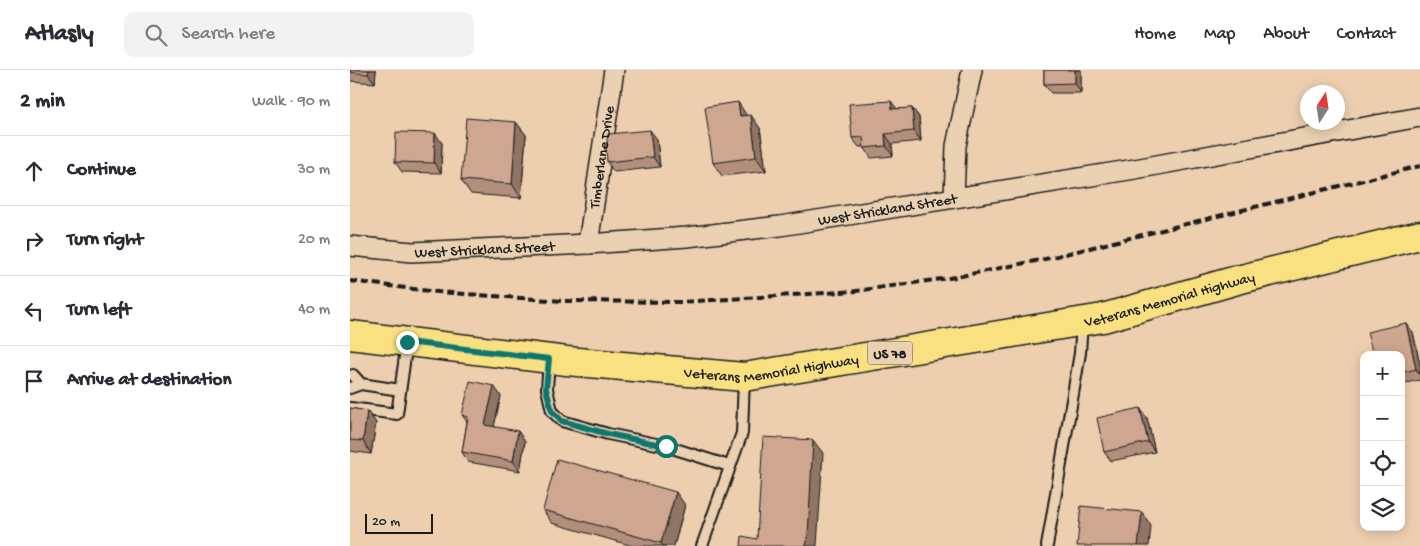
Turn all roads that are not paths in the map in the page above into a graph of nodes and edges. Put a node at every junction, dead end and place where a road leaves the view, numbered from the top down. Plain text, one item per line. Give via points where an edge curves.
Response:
1 (614, 70) edge
2 (972, 70) edge
3 (1420, 117) edge
4 (954, 198) junction
5 (1420, 234) edge
6 (588, 244) junction
7 (350, 246) edge
8 (1082, 321) junction
9 (350, 335) edge
10 (407, 342) junction
11 (549, 359) junction
12 (353, 375) dead end
13 (744, 377) junction
14 (361, 384) junction
15 (350, 388) edge
16 (400, 390) junction
17 (350, 408) edge
18 (729, 466) junction
19 (702, 546) edge
20 (1047, 546) edge

1 - 6 street, Timberlane Drive
2 - 4 street via 956,146
3 - 4 street, West Strickland Street
4 - 6 street, West Strickland Street via 753,229
5 - 8 main road, Veterans Memorial Highway / US 78
6 - 7 street, West Strickland Street via 412,252
8 - 13 main road, Veterans Memorial Highway / US 78
8 - 20 lane via 1080,353
9 - 10 main road, Veterans Memorial Highway / US 78
10 - 11 main road, Veterans Memorial Highway / US 78
10 - 16 lane
11 - 13 main road, Veterans Memorial Highway / US 78
11 - 18 lane via 546,389 552,411 562,421 666,446
12 - 14 lane
13 - 18 lane via 742,433
14 - 15 lane
14 - 16 lane
16 - 17 lane via 397,414
18 - 19 lane

